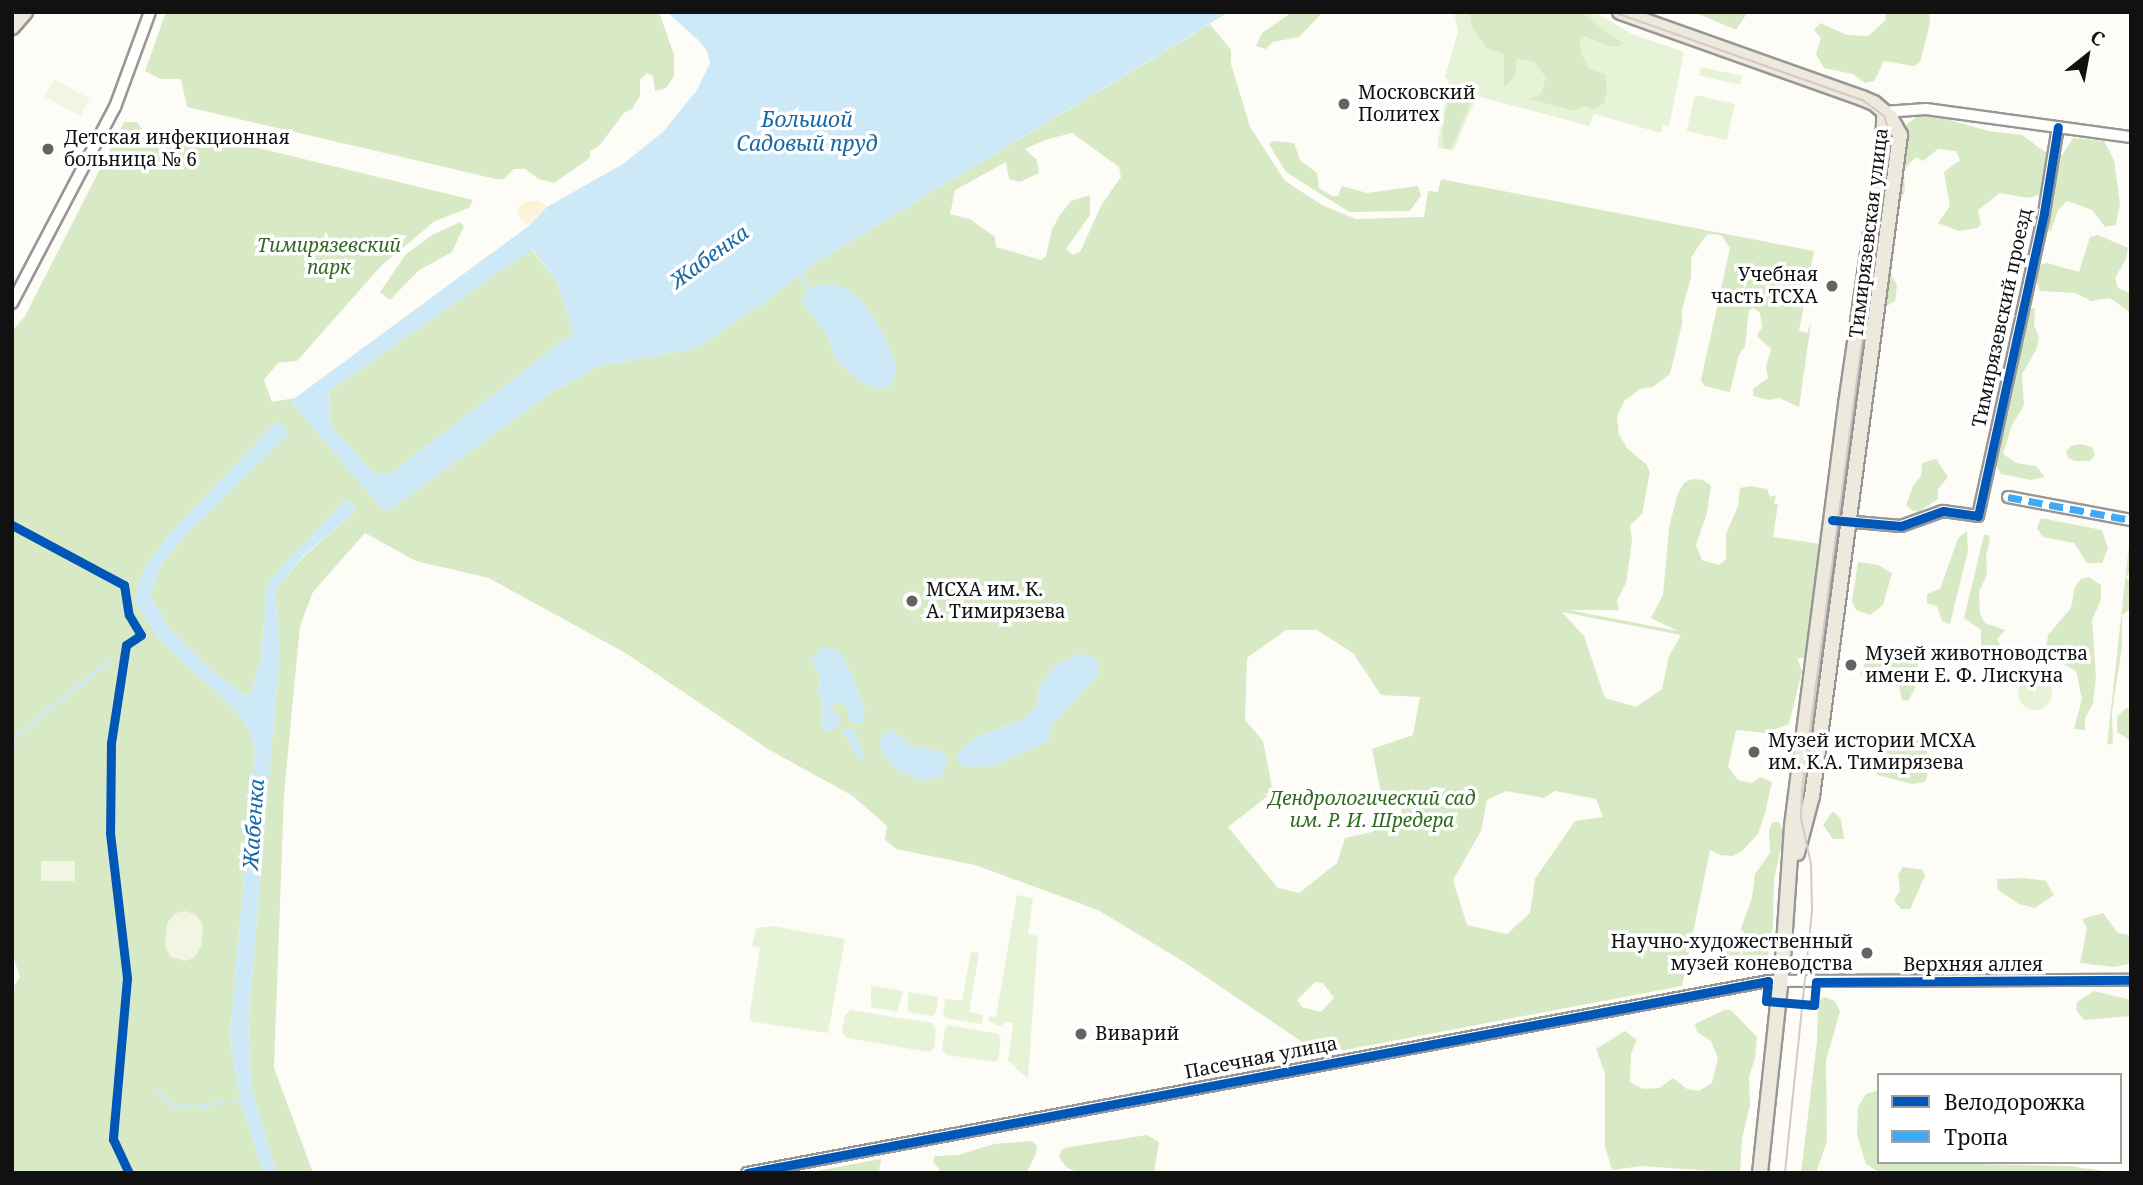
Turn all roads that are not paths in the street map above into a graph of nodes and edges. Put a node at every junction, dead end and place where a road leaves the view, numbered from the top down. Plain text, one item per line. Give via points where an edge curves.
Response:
1 (25, 12) edge
2 (150, 12) edge
3 (1620, 12) edge
4 (12, 27) edge
5 (1884, 112) junction
6 (2058, 127) junction
7 (2131, 137) edge
8 (12, 303) edge
9 (2008, 497) dead end
10 (1832, 520) junction
11 (2131, 520) edge
12 (1848, 522) junction
13 (1790, 877) junction
14 (2131, 980) edge
15 (1781, 981) junction
16 (747, 1173) edge
17 (1760, 1173) edge

1 - 4 main road
2 - 8 street via 115,107
3 - 5 main road via 1862,97
5 - 6 street via 1926,110
5 - 10 main road, Тимирязевская улица via 1883,150
5 - 12 main road, Тимирязевская улица via 1900,135
6 - 7 street
6 - 12 street, Тимирязевский проезд via 1978,516 1943,511 1901,526
9 - 11 street
10 - 12 street
10 - 13 main road, Тимирязевская улица via 1793,819
12 - 13 main road, Тимирязевская улица via 1812,796
13 - 15 main road, Тимирязевская улица
14 - 15 street, Верхняя аллея
15 - 16 street, Пасечная улица
15 - 17 main road, Тимирязевская улица

